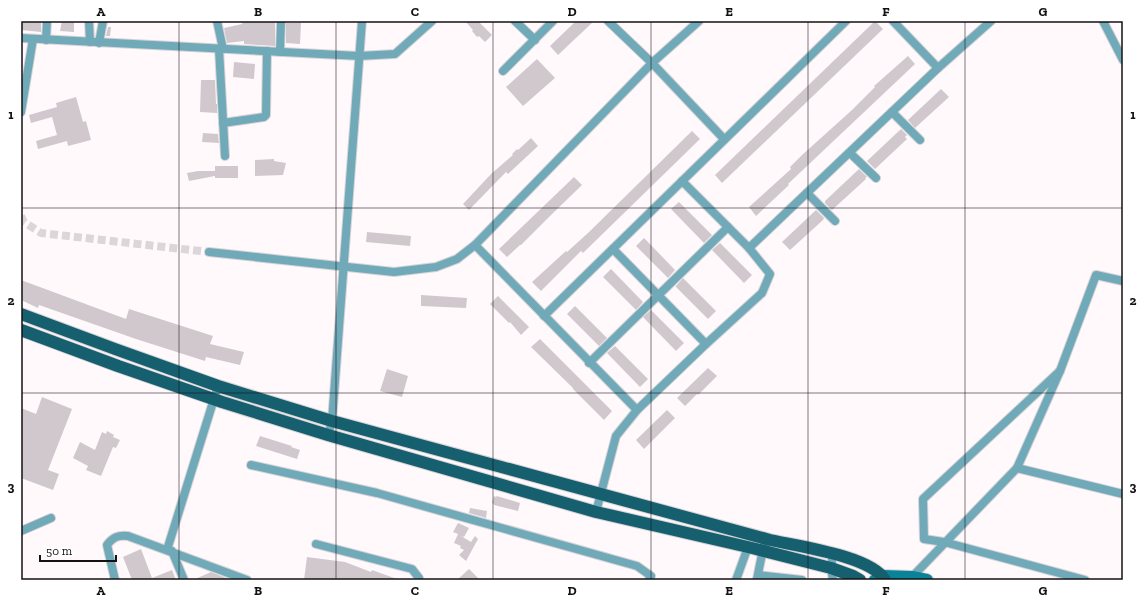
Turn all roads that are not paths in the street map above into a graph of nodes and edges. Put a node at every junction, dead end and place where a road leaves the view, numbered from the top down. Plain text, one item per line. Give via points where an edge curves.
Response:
1 (47, 21) edge
2 (89, 21) edge
3 (103, 21) edge
4 (216, 21) edge
5 (281, 21) edge
6 (362, 21) edge
7 (432, 21) edge
8 (515, 21) edge
9 (554, 21) edge
10 (608, 21) edge
11 (699, 21) edge
12 (846, 21) edge
13 (893, 21) edge
14 (990, 21) edge
15 (1103, 21) edge
16 (21, 38) edge
17 (33, 39) junction
18 (46, 40) junction
19 (535, 40) junction
20 (90, 42) junction
21 (99, 43) junction
22 (221, 49) junction
23 (267, 51) junction
24 (280, 52) junction
25 (360, 56) junction
26 (1123, 60) edge
27 (652, 63) junction
28 (938, 68) junction
29 (503, 71) dead end
30 (21, 112) edge
31 (892, 112) junction
32 (223, 123) junction
33 (724, 139) junction
34 (920, 140) dead end
35 (850, 152) junction
36 (225, 156) dead end
37 (876, 178) dead end
38 (682, 181) junction
39 (807, 193) junction
40 (835, 221) dead end
41 (728, 227) junction
42 (475, 245) junction
43 (750, 248) junction
44 (613, 249) junction
45 (209, 252) tunnel mouth
46 (343, 266) junction
47 (1123, 282) edge
48 (658, 296) junction
49 (21, 314) edge
50 (544, 316) junction
51 (21, 330) edge
52 (706, 344) junction
53 (589, 363) junction
54 (1060, 371) junction
55 (218, 386) junction
56 (214, 399) junction
57 (637, 410) junction
58 (332, 421) junction
59 (328, 435) junction
60 (251, 465) dead end
61 (1017, 468) junction
62 (601, 494) junction
63 (1123, 494) edge
64 (596, 512) junction
65 (51, 518) dead end
66 (21, 531) edge
67 (765, 539) junction
68 (944, 542) junction
69 (316, 544) dead end
70 (748, 548) junction
71 (169, 550) junction
72 (762, 551) junction
73 (833, 553) junction
74 (832, 574) edge
75 (912, 576) junction
76 (757, 577) edge
77 (881, 579) edge
78 (116, 580) edge
79 (184, 580) edge
80 (247, 580) edge
81 (419, 580) edge
82 (649, 580) edge
83 (736, 580) edge
84 (802, 580) edge
85 (860, 580) edge
86 (927, 580) edge
87 (1085, 580) edge

1 - 18 street
2 - 20 street
3 - 21 street
4 - 22 street
5 - 24 street
6 - 25 street
7 - 25 street via 395,54
8 - 19 street
9 - 19 street
10 - 27 street
11 - 27 street
12 - 33 street
13 - 28 street
14 - 28 street
15 - 26 street
16 - 17 street
17 - 18 street
17 - 30 street
18 - 20 street
19 - 29 street
20 - 21 street
21 - 22 street
22 - 23 street
22 - 32 street
23 - 24 street
23 - 32 street via 266,115
24 - 25 street
25 - 46 street
27 - 33 street
27 - 42 street
28 - 31 street
31 - 34 street
31 - 35 street
32 - 36 street
33 - 38 street
35 - 37 street
35 - 39 street
38 - 41 street
38 - 44 street
39 - 40 street
39 - 43 street
41 - 43 street
41 - 48 street
42 - 46 street via 457,259 436,267 394,272
42 - 50 street
43 - 52 street via 770,274 762,293
44 - 48 street
44 - 50 street
45 - 46 street
46 - 58 street
47 - 54 street via 1096,275
48 - 52 street
48 - 53 street
49 - 55 main road
50 - 53 street
51 - 56 main road
52 - 57 street
53 - 57 street
54 - 61 street
54 - 68 street via 923,499 924,539
55 - 56 street
55 - 58 main road
56 - 59 main road
56 - 71 street
57 - 62 street via 616,436
58 - 59 street
58 - 62 main road
59 - 64 main road
60 - 82 street via 377,493 636,566 650,576
61 - 63 street
61 - 68 street
62 - 64 street
62 - 67 main road
64 - 70 main road
65 - 66 street
67 - 72 street
67 - 73 main road
68 - 75 street
68 - 87 street
69 - 81 street via 412,569
70 - 72 main road
70 - 83 street
71 - 78 street via 119,535 107,545
71 - 79 street
71 - 80 street
72 - 74 main road
72 - 76 street
73 - 74 street
73 - 77 main road via 869,567
74 - 85 main road via 853,576
75 - 77 street
75 - 86 street
76 - 84 street

